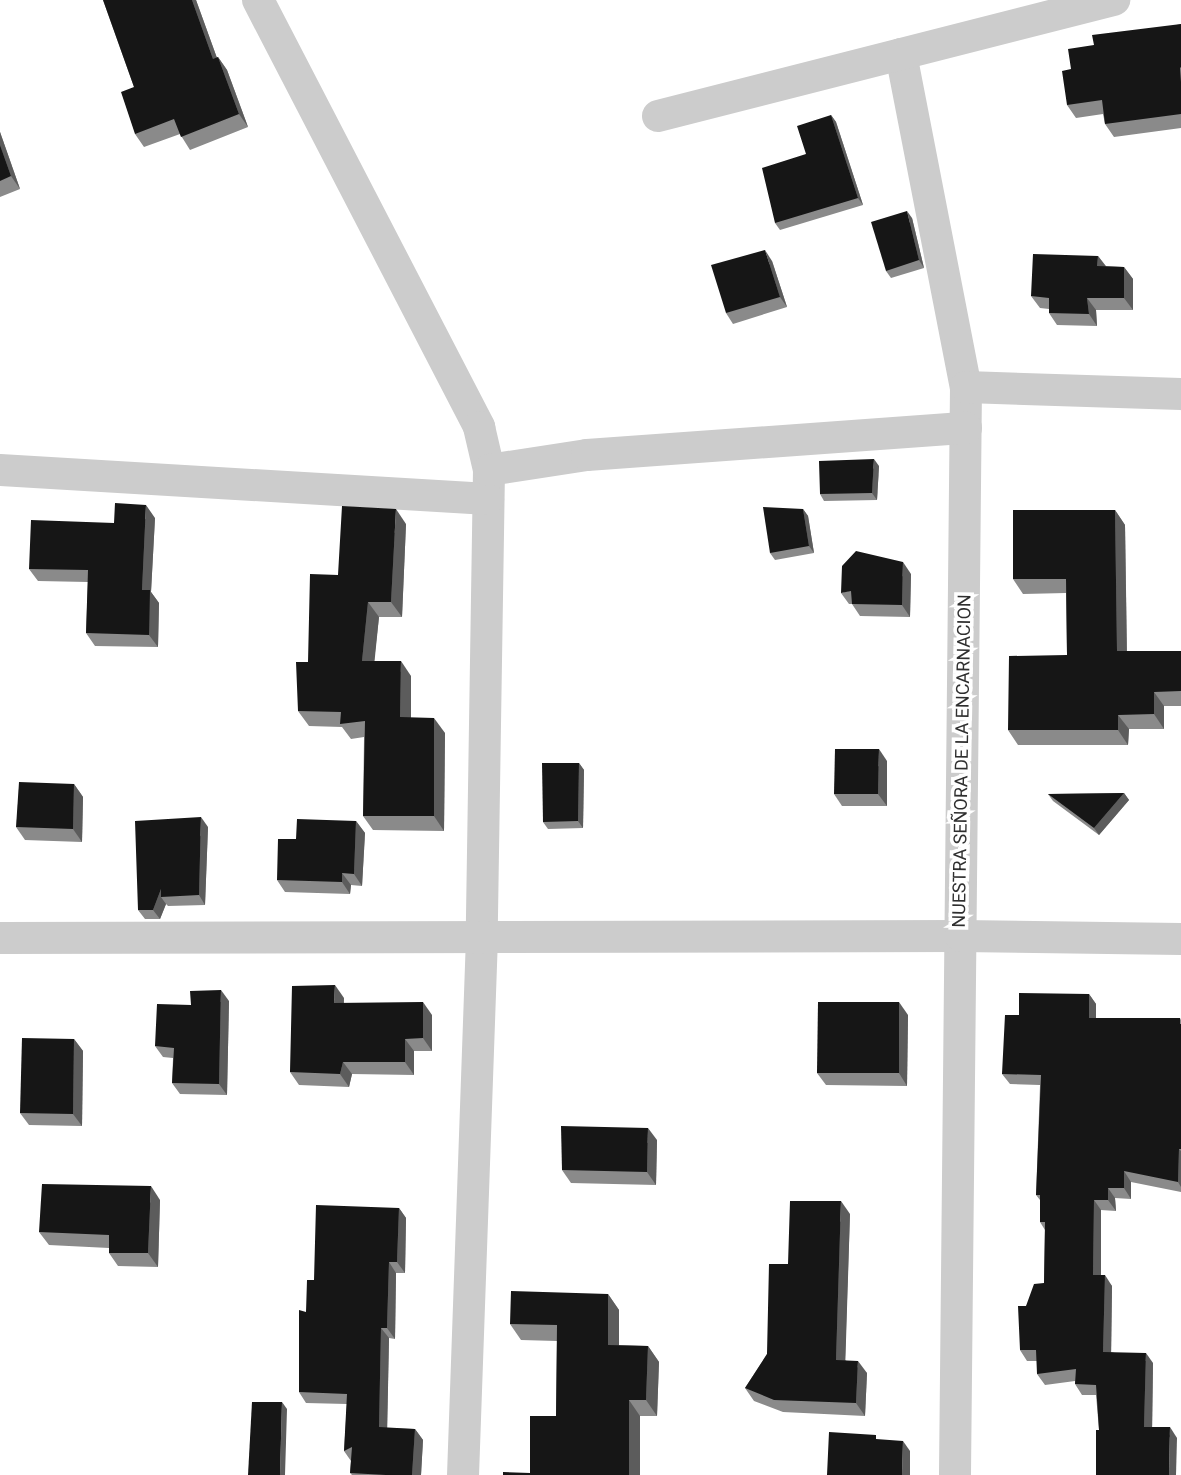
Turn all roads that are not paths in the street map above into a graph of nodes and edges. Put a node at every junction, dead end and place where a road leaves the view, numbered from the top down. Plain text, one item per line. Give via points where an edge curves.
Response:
1 (258, 0) edge
2 (1114, 0) edge
3 (901, 54) junction
4 (658, 116) dead end
5 (966, 387) junction
6 (1181, 394) edge
7 (965, 428) junction
8 (0, 470) edge
9 (489, 484) junction
10 (961, 936) junction
11 (482, 937) junction
12 (0, 938) edge
13 (1181, 939) edge
14 (463, 1475) edge
15 (955, 1475) edge

1 - 9 street via 479,427
2 - 3 street
3 - 4 street
3 - 5 street, NUESTRA SEÑORA DE LA ENCARNACION
5 - 6 street
5 - 7 street, NUESTRA SEÑORA DE LA ENCARNACION
7 - 9 street via 587,455
7 - 10 street, NUESTRA SEÑORA DE LA ENCARNACION
8 - 9 street
9 - 11 street
10 - 11 street
10 - 13 street
10 - 15 street, NUESTRA SEÑORA DE LA ENCARNACION
11 - 12 street
11 - 14 street

